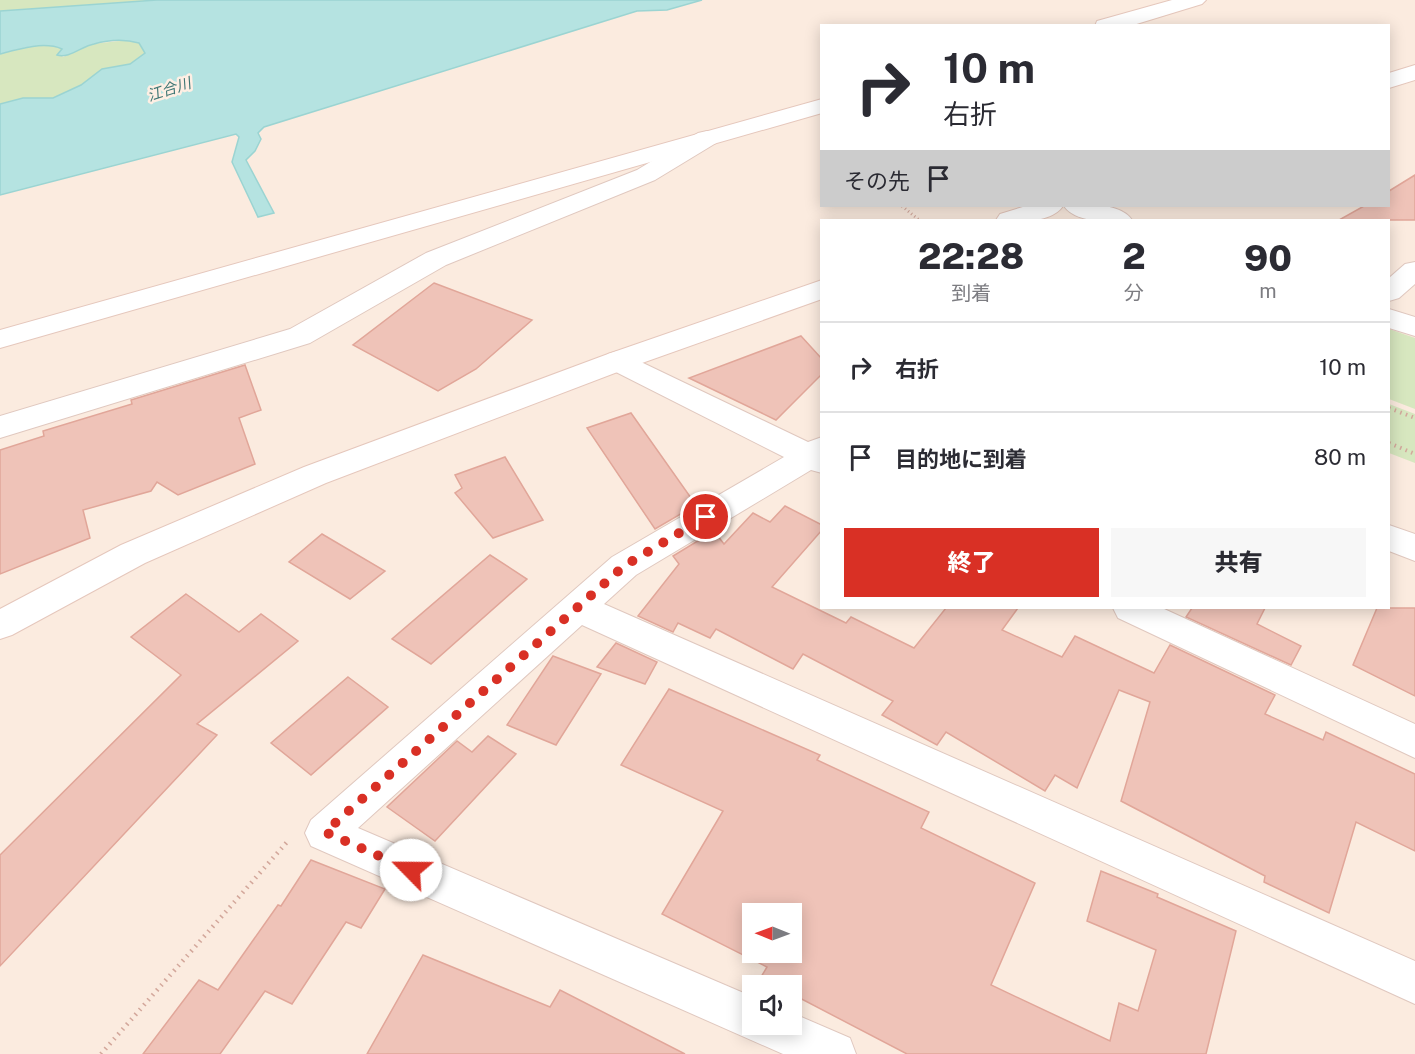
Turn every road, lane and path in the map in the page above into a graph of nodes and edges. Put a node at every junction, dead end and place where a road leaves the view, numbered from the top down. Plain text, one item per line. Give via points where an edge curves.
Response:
1 (1196, 0) edge
2 (1113, 24) edge
3 (1415, 72) edge
4 (1390, 81) edge
5 (820, 107) edge
6 (707, 138) junction
7 (903, 207) edge
8 (1047, 207) edge
9 (1080, 207) edge
10 (918, 219) edge
11 (1012, 219) edge
12 (1116, 219) edge
13 (1415, 270) edge
14 (820, 290) edge
15 (1390, 291) edge
16 (1390, 318) edge
17 (1415, 327) edge
18 (0, 339) edge
19 (618, 360) junction
20 (1390, 408) edge
21 (1415, 418) edge
22 (0, 427) edge
23 (1390, 443) edge
24 (1415, 454) edge
25 (818, 456) edge
26 (1390, 537) edge
27 (1415, 548) edge
28 (579, 608) junction
29 (1132, 609) edge
30 (0, 625) edge
31 (1415, 742) edge
32 (325, 832) junction
33 (1415, 983) edge
34 (742, 1014) edge
35 (791, 1035) edge
36 (101, 1054) edge
37 (834, 1054) edge

1 - 2 street
3 - 4 street
5 - 6 street
6 - 18 street
6 - 22 street via 646,175 436,259 300,336
7 - 10 path
8 - 11 street
9 - 12 street
13 - 15 street
14 - 19 street
16 - 17 street
19 - 25 street
19 - 30 street via 283,489 133,554
20 - 21 path
23 - 24 path
25 - 28 street via 624,566
26 - 27 street
28 - 32 street
28 - 33 street
29 - 31 street
32 - 34 street
32 - 36 path via 291,839
35 - 37 street

